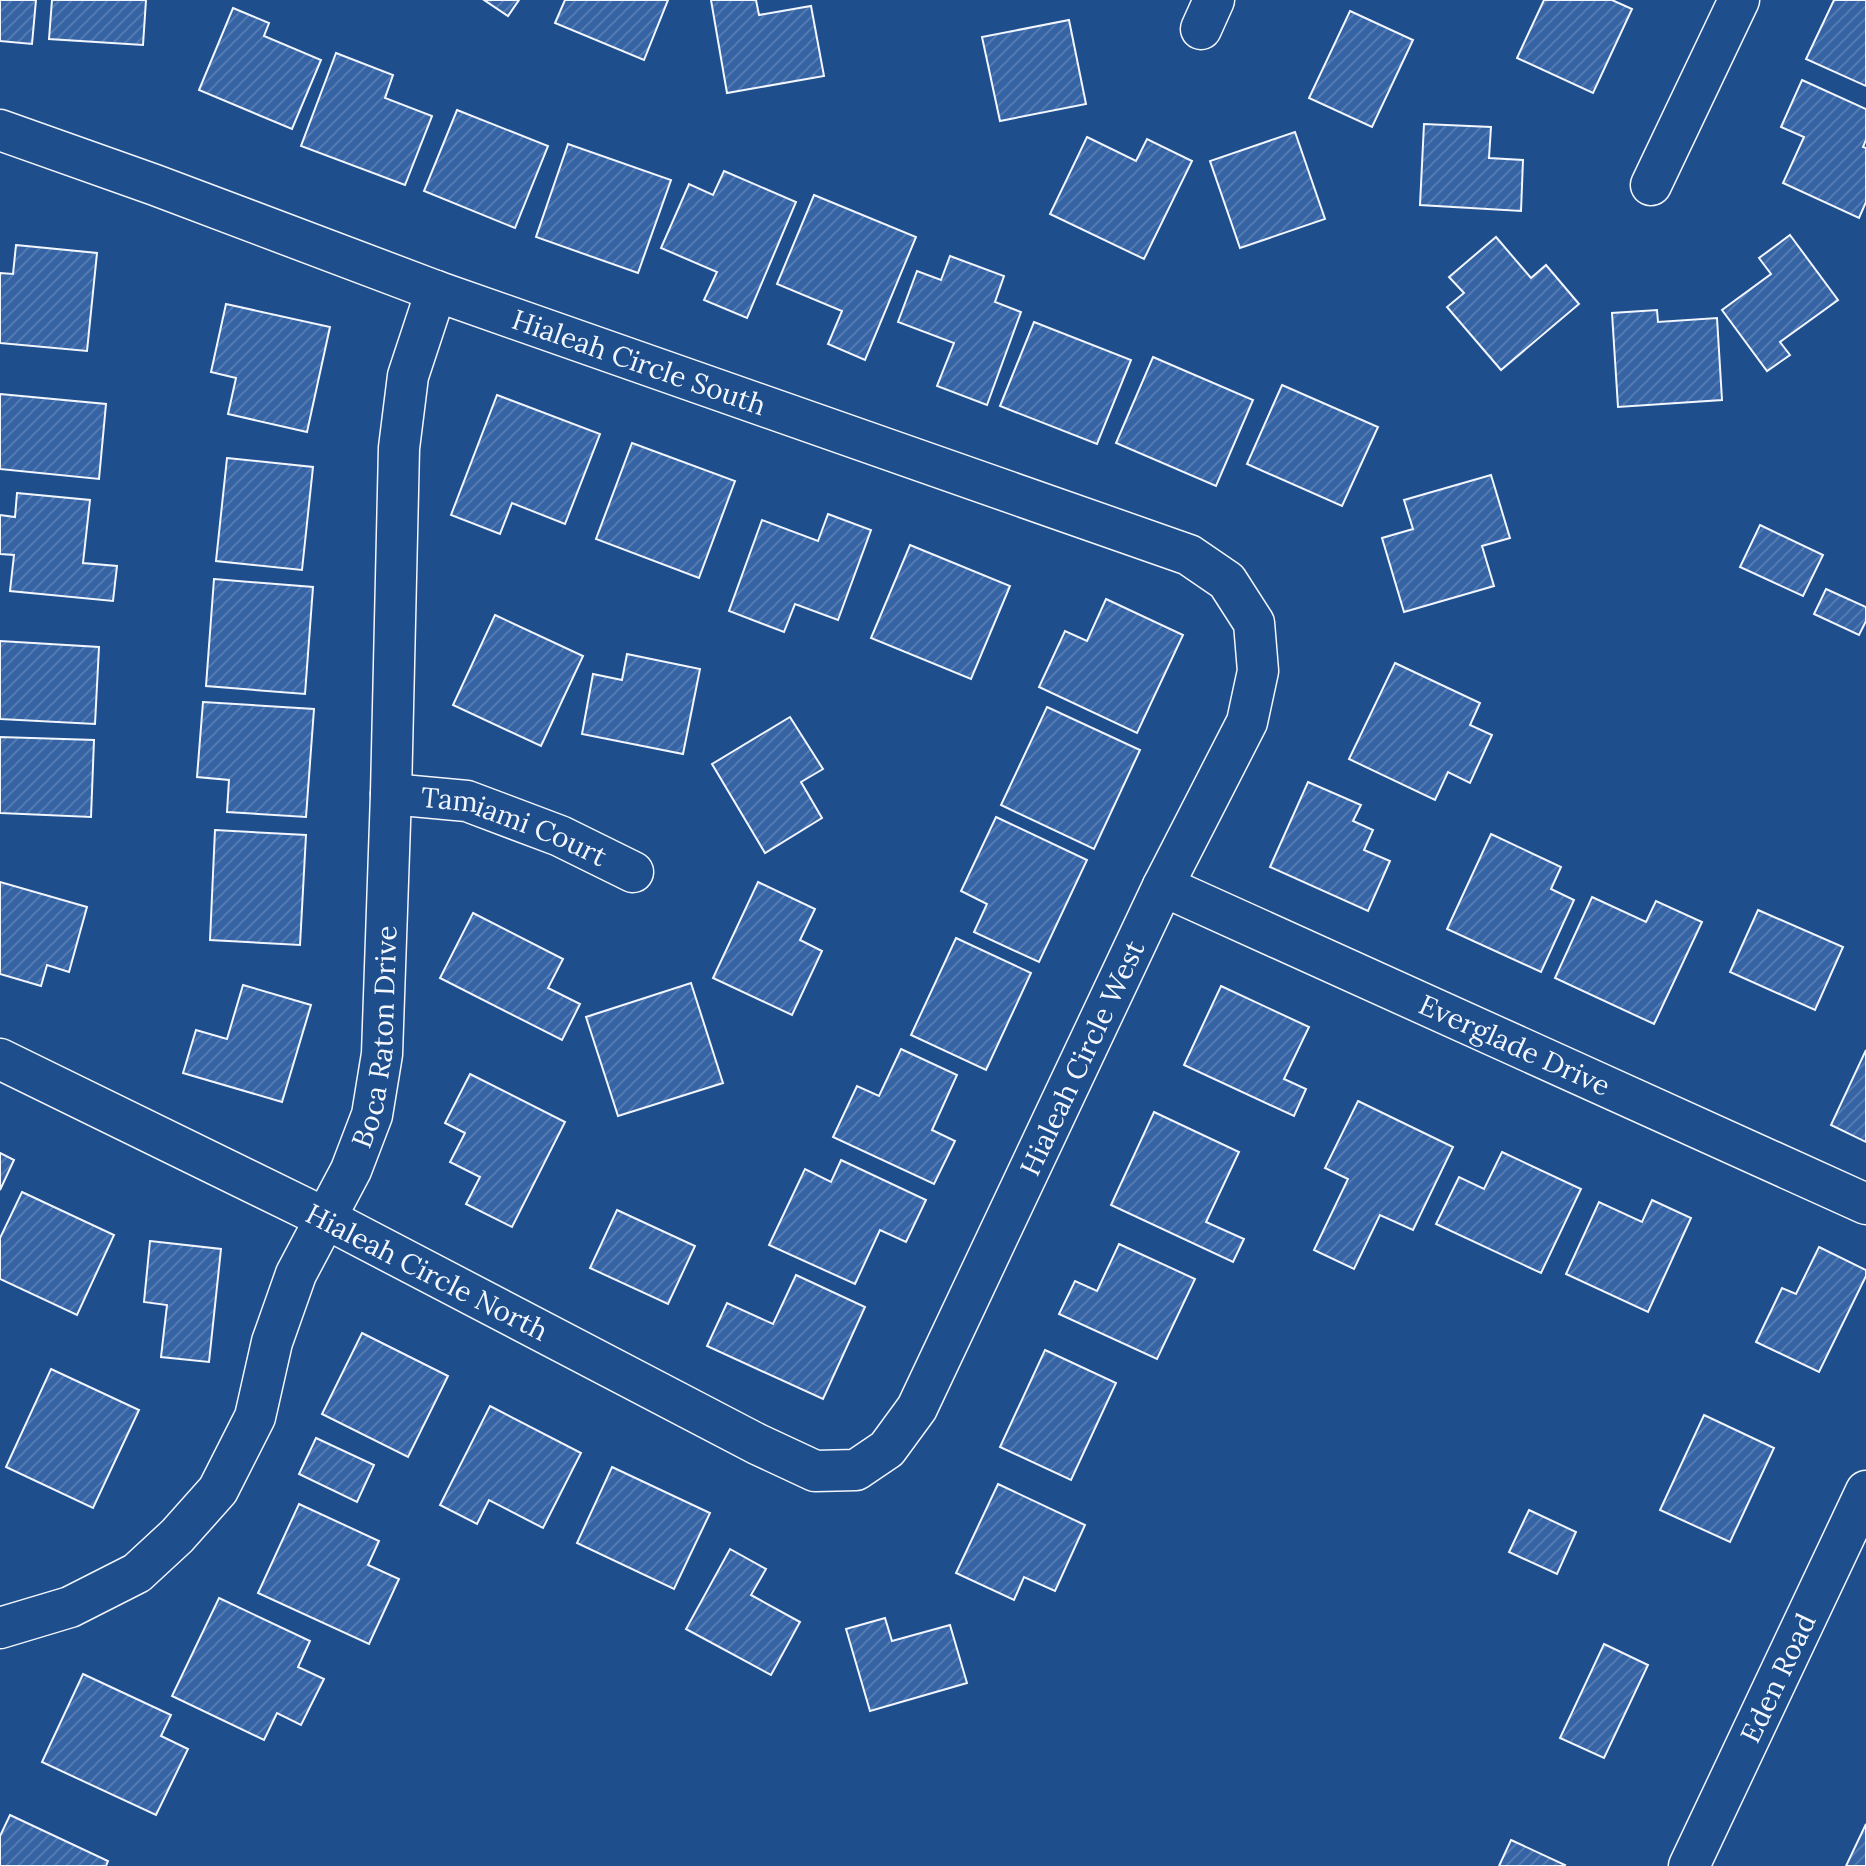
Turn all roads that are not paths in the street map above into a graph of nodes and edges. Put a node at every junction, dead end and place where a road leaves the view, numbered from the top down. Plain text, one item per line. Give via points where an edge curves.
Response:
1 (1739, 0) edge
2 (0, 130) edge
3 (1651, 185) dead end
4 (436, 291) junction
5 (1254, 623) joint
6 (391, 794) junction
7 (633, 872) dead end
8 (1163, 886) junction
9 (0, 1059) edge
10 (1866, 1204) edge
11 (325, 1218) junction
12 (856, 1470) joint
13 (1866, 1491) edge
14 (0, 1628) edge
15 (1689, 1866) edge

1 - 3 street
2 - 4 street, Hialeah Circle South
4 - 5 street, Hialeah Circle South via 1189,555 1227,581
4 - 6 street, Boca Raton Drive via 408,376 399,448
5 - 8 street, Hialeah Circle West via 1258,671 1247,722
6 - 7 street, Tamiami Court via 467,801 560,836
6 - 11 street, Boca Raton Drive via 380,1069 372,1115
8 - 10 street, Everglade Drive
8 - 12 street, Hialeah Circle West via 917,1408 887,1449
9 - 11 street, Hialeah Circle North
11 - 12 street, Hialeah Circle North via 757,1444 815,1471
11 - 14 street, Boca Raton Drive via 296,1274 272,1342 255,1417 218,1490 137,1573 70,1607
13 - 15 street, Eden Road

